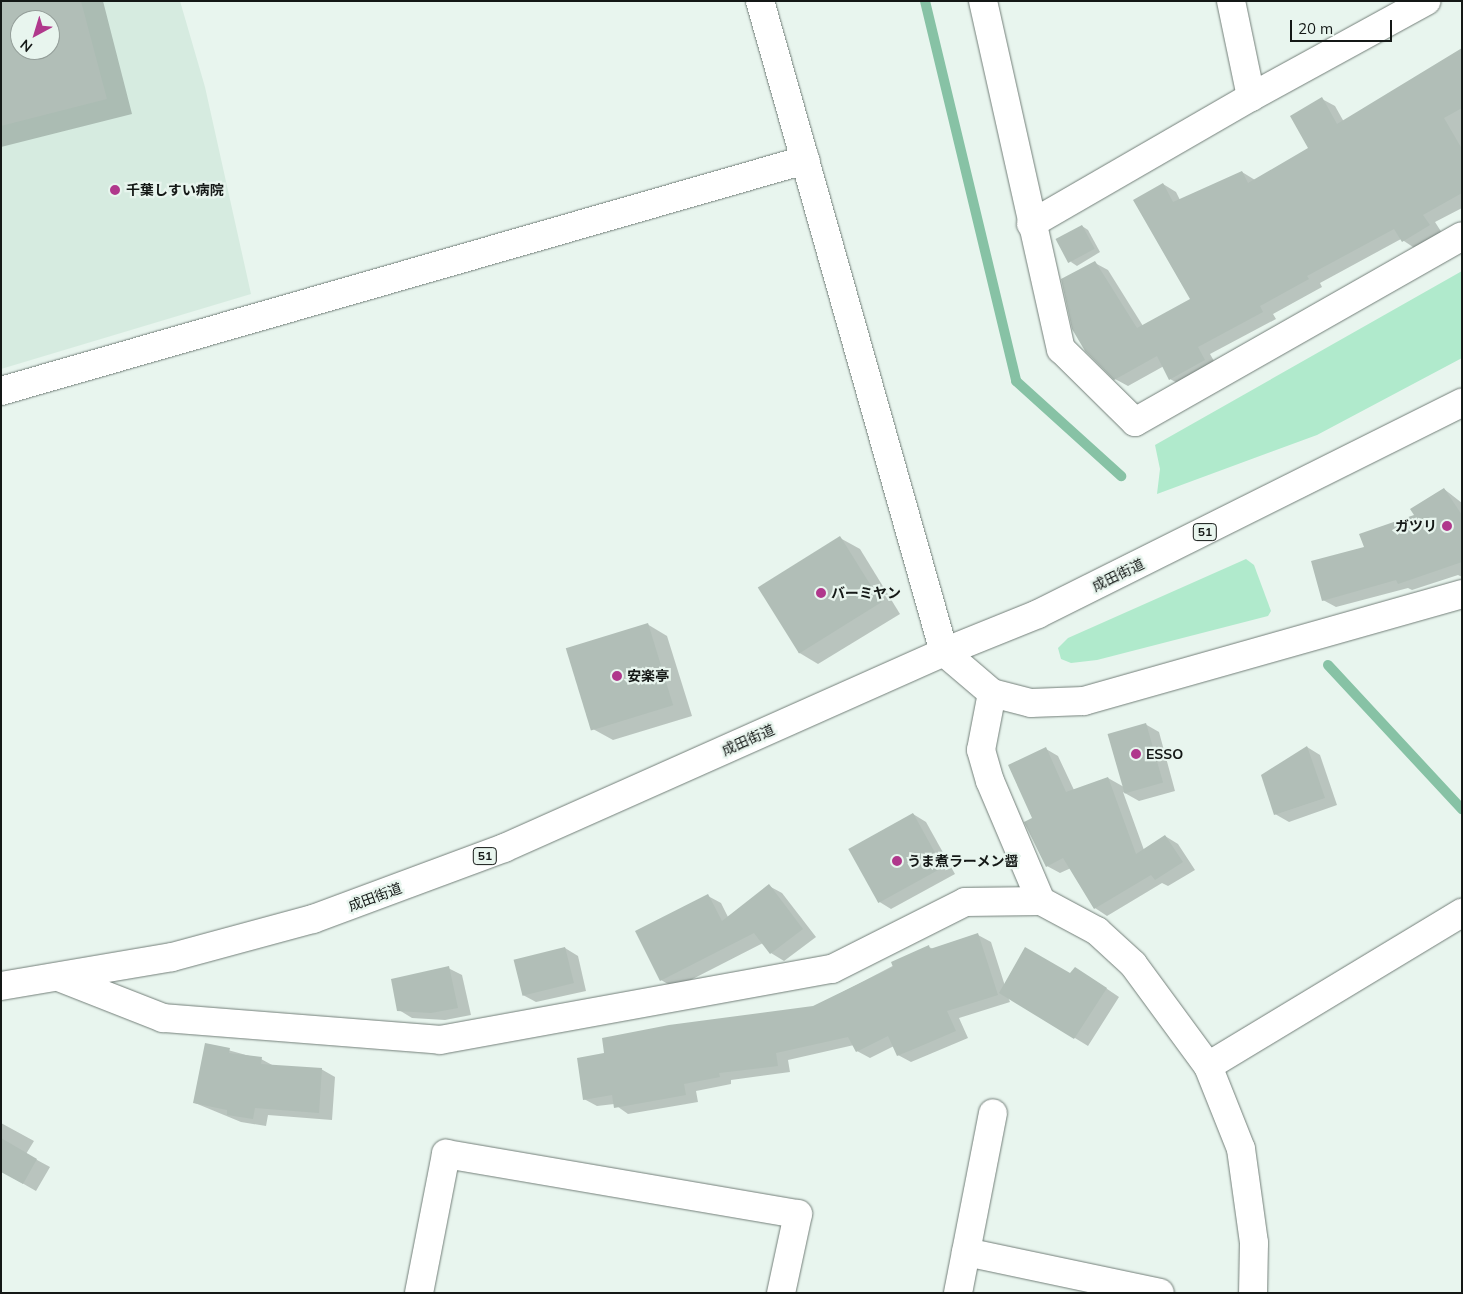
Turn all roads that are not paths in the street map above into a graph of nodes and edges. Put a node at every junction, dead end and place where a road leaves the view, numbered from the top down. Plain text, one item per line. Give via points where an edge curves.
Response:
1 (760, 1) edge
2 (983, 1) edge
3 (1231, 1) edge
4 (1426, 1) edge
5 (1251, 97) junction
6 (804, 160) junction
7 (1031, 224) junction
8 (1462, 236) edge
9 (1, 391) edge
10 (1462, 403) edge
11 (1462, 594) edge
12 (944, 652) junction
13 (992, 693) junction
14 (1041, 901) junction
15 (1462, 913) edge
16 (61, 978) junction
17 (1, 986) edge
18 (1208, 1066) junction
19 (993, 1113) dead end
20 (966, 1252) junction
21 (420, 1293) edge
22 (781, 1293) edge
23 (958, 1293) edge
24 (1160, 1293) edge
25 (1253, 1293) edge

1 - 6 main road
2 - 7 main road
3 - 5 main road
4 - 5 main road
5 - 7 main road
6 - 9 main road
6 - 12 main road
7 - 8 main road via 1061,349 1135,422
10 - 12 main road, 成田街道 / 51 via 1038,614
11 - 13 main road via 1084,701 1031,703
12 - 13 main road
12 - 16 main road, 成田街道 / 51 via 504,848 313,919 172,957
13 - 14 main road via 981,750 990,781
14 - 16 main road via 965,902 832,969 440,1040 163,1018
14 - 18 main road via 1097,931 1133,964
15 - 18 main road
16 - 17 main road, 成田街道 / 51
18 - 25 main road via 1242,1149 1254,1243
19 - 20 main road
20 - 23 main road
20 - 24 main road
21 - 22 main road via 446,1154 798,1214

